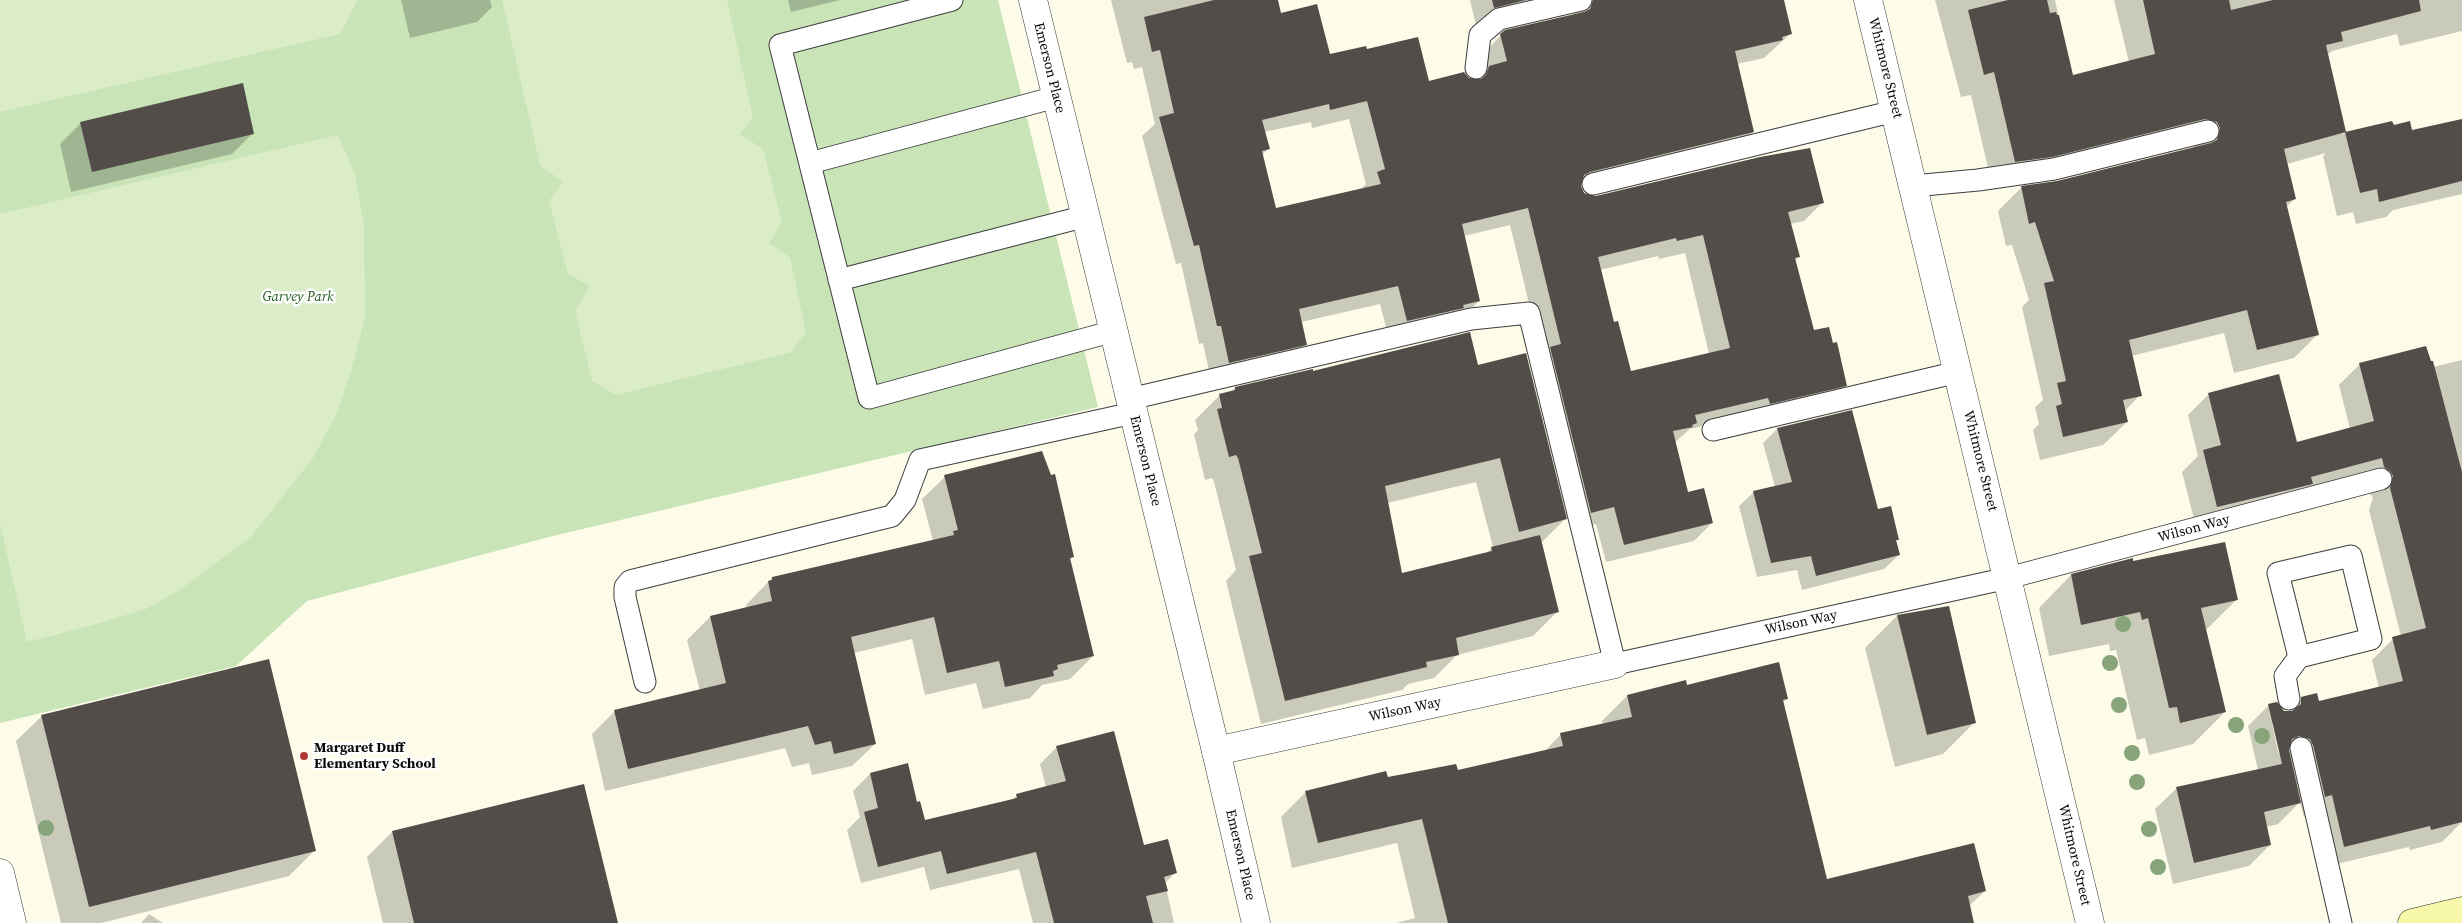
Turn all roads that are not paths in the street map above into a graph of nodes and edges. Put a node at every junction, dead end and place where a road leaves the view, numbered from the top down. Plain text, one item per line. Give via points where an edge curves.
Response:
1 (952, 0) edge
2 (1033, 0) edge
3 (1581, 0) edge
4 (1868, 0) edge
5 (1476, 68) dead end
6 (1056, 97) junction
7 (1895, 111) junction
8 (2208, 131) dead end
9 (810, 162) junction
10 (1593, 184) dead end
11 (1913, 186) junction
12 (1086, 216) junction
13 (839, 280) junction
14 (1114, 332) junction
15 (1958, 372) junction
16 (1132, 406) junction
17 (1713, 430) dead end
18 (2381, 480) dead end
19 (2008, 578) junction
20 (2299, 657) junction
21 (1615, 664) junction
22 (645, 682) dead end
23 (2289, 699) dead end
24 (2301, 748) dead end
25 (1216, 751) junction
26 (0, 873) edge
27 (2462, 911) edge
28 (12, 923) edge
29 (1256, 923) edge
30 (2090, 923) edge
31 (2341, 923) edge
32 (2412, 923) edge

1 - 9 lane via 780,45
2 - 6 street, Emerson Place
3 - 5 lane via 1499,19 1480,34
4 - 7 street, Whitmore Street
6 - 9 lane
6 - 12 street, Emerson Place
7 - 10 lane
7 - 11 street, Whitmore Street
8 - 11 lane via 2054,169
9 - 13 lane
11 - 15 street, Whitmore Street
12 - 13 lane
12 - 14 street, Emerson Place
13 - 14 lane via 869,398
14 - 16 street, Emerson Place
15 - 17 lane
15 - 19 street, Whitmore Street
16 - 21 lane via 1471,319 1529,312
16 - 22 lane via 920,460 904,500 892,516 630,581 625,597
16 - 25 street, Emerson Place
18 - 19 lane, Wilson Way
19 - 21 lane, Wilson Way
19 - 30 street, Whitmore Street
20 - 20 lane via 2278,573 2351,556 2371,639
20 - 23 lane via 2285,676
21 - 25 street, Wilson Way
24 - 31 lane
25 - 29 street, Emerson Place
26 - 28 street
27 - 32 main road

